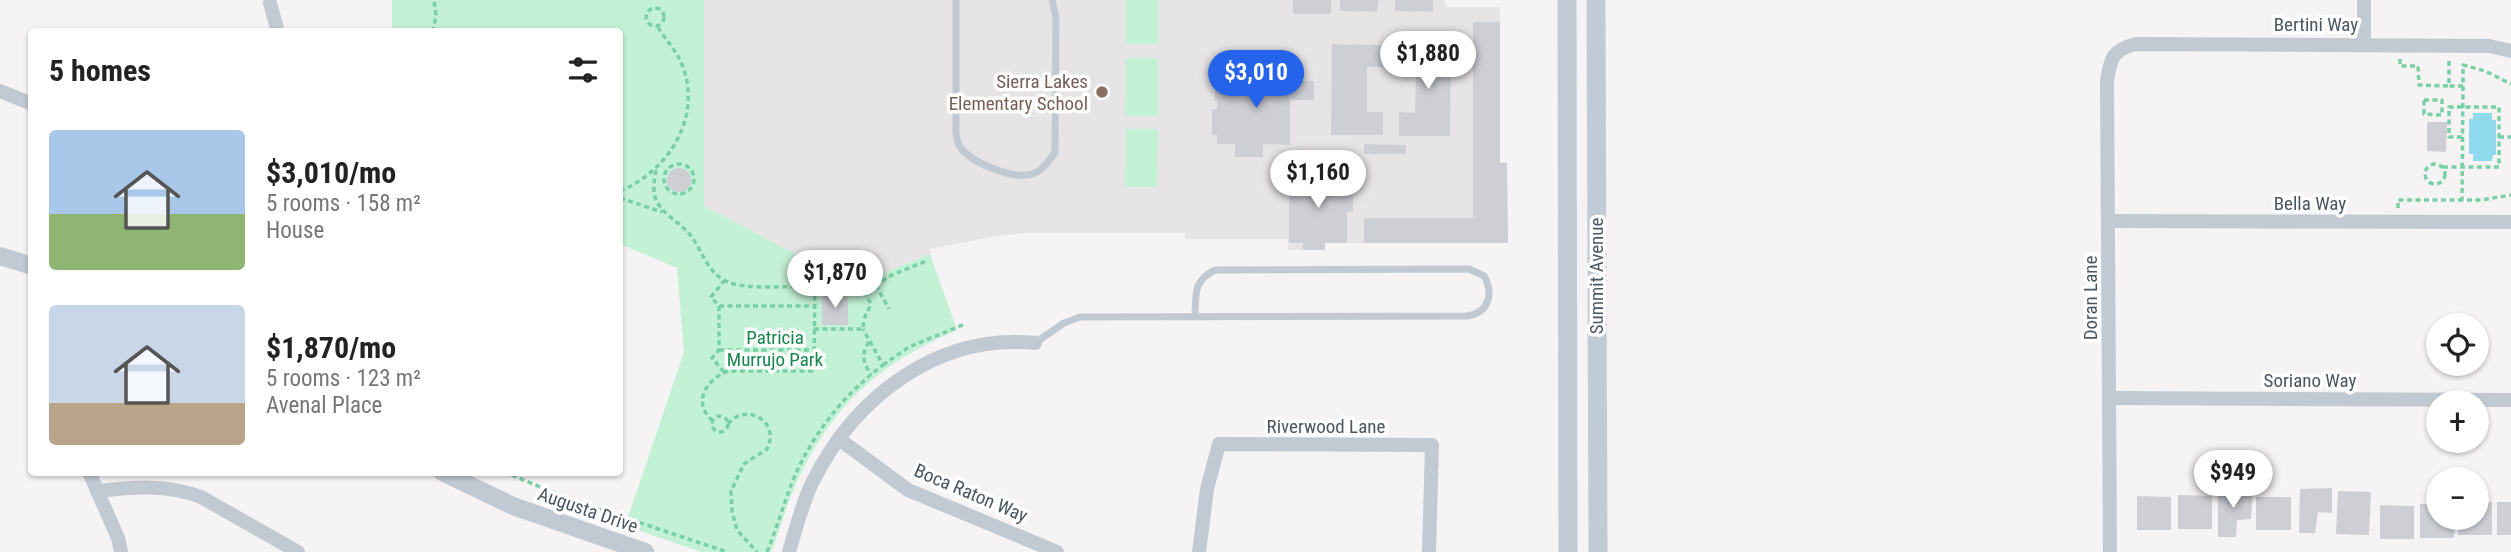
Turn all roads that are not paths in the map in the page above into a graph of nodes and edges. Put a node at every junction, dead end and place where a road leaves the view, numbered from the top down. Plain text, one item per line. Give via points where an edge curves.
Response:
1 (956, 0) edge
2 (1052, 0) edge
3 (1567, 0) edge
4 (1596, 0) edge
5 (2364, 0) edge
6 (270, 3) dead end
7 (277, 28) edge
8 (2364, 43) junction
9 (2121, 48) joint
10 (2511, 51) edge
11 (0, 91) edge
12 (28, 102) edge
13 (2109, 221) junction
14 (2511, 222) edge
15 (0, 256) edge
16 (28, 265) edge
17 (1195, 316) junction
18 (1035, 343) joint
19 (2109, 398) junction
20 (2511, 400) edge
21 (839, 439) junction
22 (91, 476) edge
23 (450, 476) edge
24 (97, 491) junction
25 (121, 552) edge
26 (298, 552) edge
27 (645, 552) edge
28 (789, 552) edge
29 (1058, 552) edge
30 (1199, 552) edge
31 (1429, 552) edge
32 (1568, 552) edge
33 (1598, 552) edge
34 (2109, 552) edge

1 - 2 lane via 959,145 973,160 1003,172 1029,175 1042,169 1055,153 1056,18
3 - 32 main road, Summit Avenue
4 - 33 main road, Summit Avenue
5 - 8 street
6 - 7 street
8 - 9 street, Bertini Way via 2136,44
8 - 10 street, Bertini Way via 2489,46
9 - 13 street, Doran Lane via 2111,59 2107,81
11 - 12 street
13 - 14 street, Bella Way
13 - 19 street, Doran Lane
15 - 16 street
17 - 17 lane via 1467,316 1480,311 1490,293 1484,276 1469,269 1223,269 1200,279
17 - 18 lane via 1080,317
18 - 21 street via 992,342 934,358 878,394
19 - 20 street, Soriano Way
19 - 34 street, Doran Lane
21 - 28 street via 812,482
21 - 29 street, Boca Raton Way via 908,490
22 - 24 street
23 - 27 street, Augusta Drive via 513,506
24 - 25 street
24 - 26 street via 150,486 185,491
30 - 31 street, Riverwood Lane via 1207,489 1219,444 1432,445

